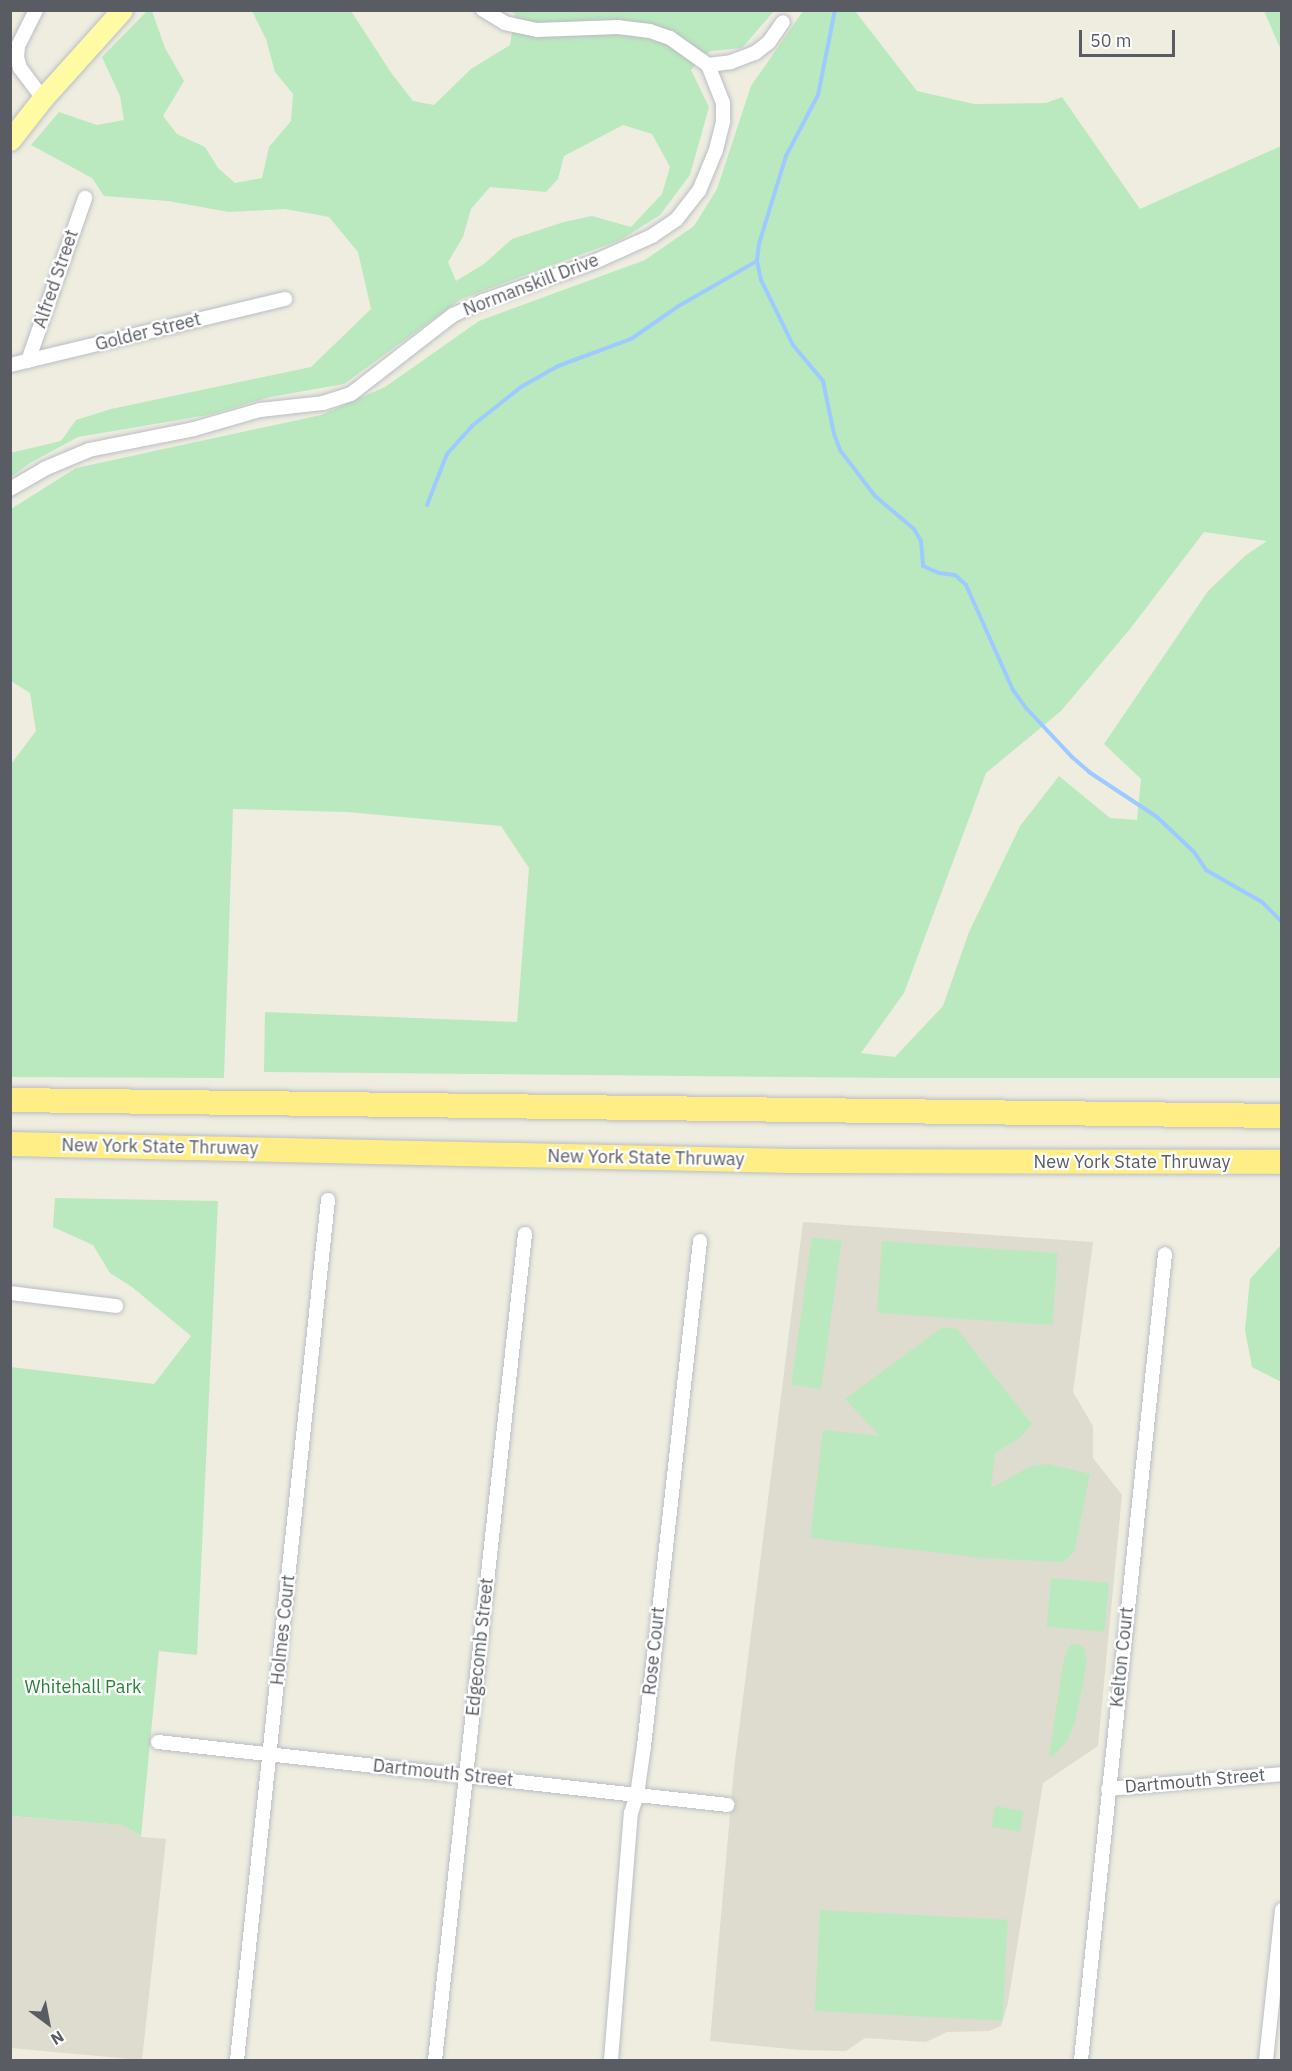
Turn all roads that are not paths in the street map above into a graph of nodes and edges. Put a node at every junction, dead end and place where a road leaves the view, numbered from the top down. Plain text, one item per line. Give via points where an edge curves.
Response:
1 (36, 10) edge
2 (122, 10) edge
3 (483, 10) edge
4 (783, 22) dead end
5 (708, 65) junction
6 (43, 98) junction
7 (10, 140) edge
8 (85, 198) dead end
9 (285, 299) dead end
10 (28, 361) junction
11 (10, 365) edge
12 (10, 489) edge
13 (10, 1100) edge
14 (1281, 1116) edge
15 (10, 1144) edge
16 (1281, 1162) edge
17 (328, 1200) dead end
18 (525, 1234) dead end
19 (700, 1241) dead end
20 (1165, 1254) dead end
21 (10, 1293) edge
22 (116, 1306) dead end
23 (158, 1742) dead end
24 (270, 1754) junction
25 (1281, 1774) edge
26 (465, 1776) junction
27 (1108, 1788) junction
28 (637, 1795) junction
29 (728, 1805) dead end
30 (1281, 1910) edge
31 (237, 2061) edge
32 (435, 2061) edge
33 (611, 2061) edge
34 (1081, 2061) edge
35 (1266, 2061) edge

1 - 6 street via 16,57
2 - 6 main road
3 - 5 street via 505,23 537,30 618,27 650,31 670,38
4 - 5 street via 769,42 755,53
5 - 12 street, Normanskill Drive via 723,103 721,131 699,191 666,228 594,262 453,315 351,394 323,403 251,412 194,429 89,450
6 - 7 main road
8 - 10 street, Alfred Street
9 - 10 street, Golder Street
10 - 11 street, Golder Street
13 - 14 highway
15 - 16 highway, New York State Thruway via 792,1161
17 - 24 street, Holmes Court
18 - 26 street, Edgecomb Street
19 - 28 street, Rose Court
20 - 27 street, Kelton Court
21 - 22 street
23 - 24 street, Dartmouth Street
24 - 26 street, Dartmouth Street
24 - 31 street, Holmes Court
25 - 27 street, Dartmouth Street
26 - 28 street, Dartmouth Street
26 - 32 street, Edgecomb Street
27 - 34 street, Kelton Court
28 - 29 street, Dartmouth Street
28 - 33 street, Rose Court via 631,1813
30 - 35 street

